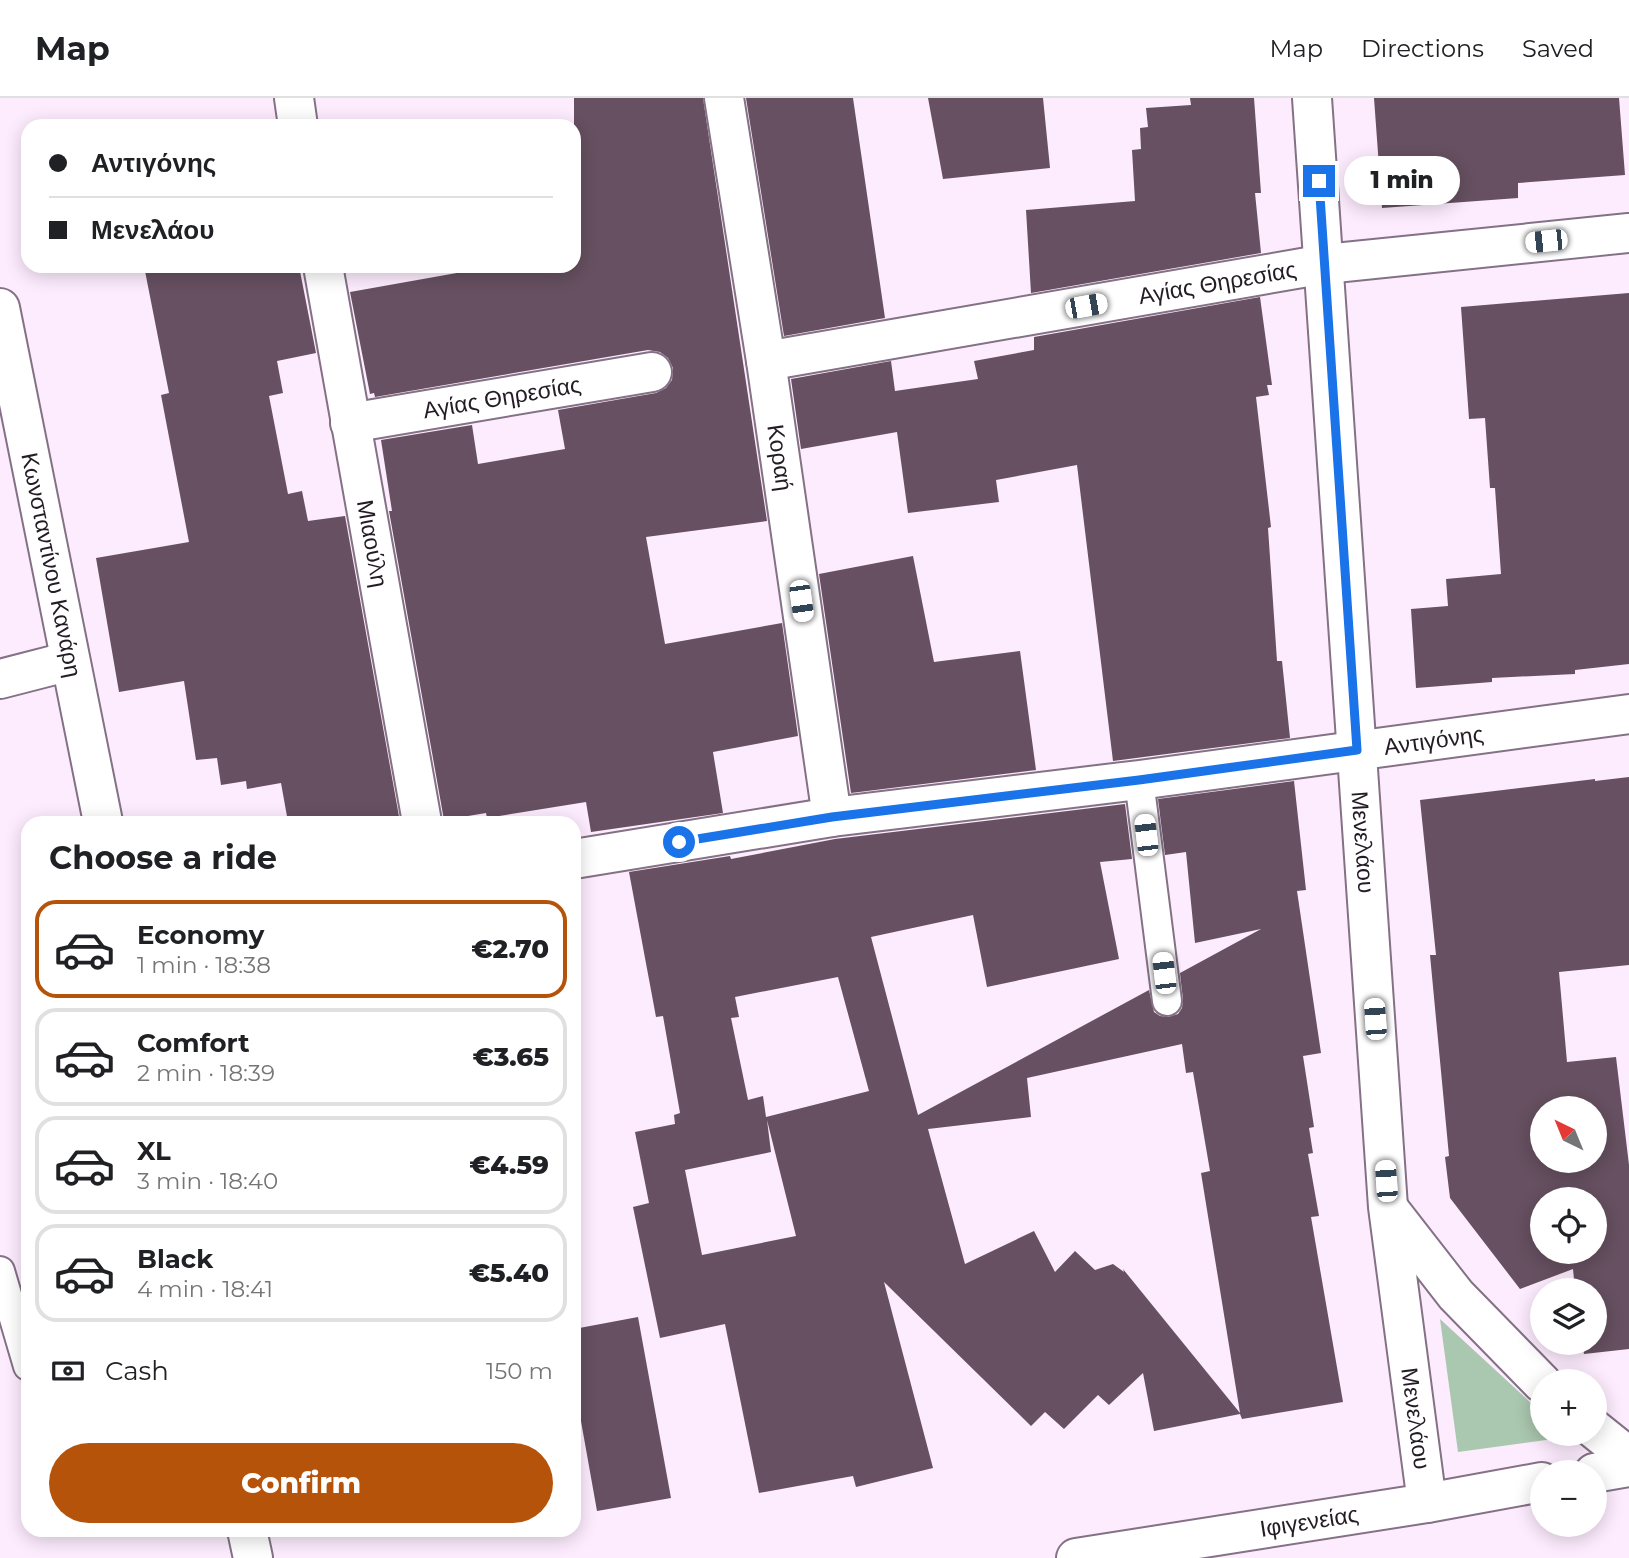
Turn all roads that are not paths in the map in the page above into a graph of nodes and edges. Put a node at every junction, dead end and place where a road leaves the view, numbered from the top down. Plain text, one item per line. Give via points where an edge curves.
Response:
1 (294, 98) edge
2 (724, 98) edge
3 (1312, 98) edge
4 (297, 119) edge
5 (1629, 233) edge
6 (1325, 264) junction
7 (324, 273) edge
8 (0, 308) edge
9 (766, 360) junction
10 (652, 372) dead end
11 (350, 423) junction
12 (70, 661) junction
13 (0, 679) edge
14 (1629, 714) edge
15 (1357, 750) junction
16 (1139, 780) junction
17 (102, 816) edge
18 (421, 816) edge
19 (832, 817) junction
20 (581, 858) edge
21 (1167, 1001) dead end
22 (1388, 1208) junction
23 (0, 1271) edge
24 (21, 1342) edge
25 (1530, 1371) edge
26 (1607, 1439) edge
27 (1629, 1457) edge
28 (1629, 1467) edge
29 (1607, 1471) edge
30 (1530, 1484) edge
31 (1427, 1503) junction
32 (248, 1537) edge
33 (253, 1558) edge
34 (1076, 1558) edge

1 - 4 street
2 - 9 street, Κοραή
3 - 6 street, Μενελάου
5 - 6 street, Αγίας Θηρεσίας
6 - 9 street, Αγίας Θηρεσίας
6 - 15 street, Μενελάου
7 - 11 street, Μιαούλη
8 - 12 street, Κωνσταντίνου Κανάρη
9 - 19 street, Κοραή
10 - 11 street, Αγίας Θηρεσίας
11 - 18 street, Μιαούλη
12 - 13 street
12 - 17 street, Κωνσταντίνου Κανάρη
14 - 15 street, Αντιγόνης
15 - 16 street, Αντιγόνης
15 - 22 street, Μενελάου
16 - 19 street, Αντιγόνης
16 - 21 lane
19 - 20 street, Αντιγόνης
22 - 25 street via 1456,1295
22 - 31 street, Μενελάου
23 - 24 lane
26 - 27 street
28 - 29 street
30 - 31 street, Ιφιγενείας
31 - 34 street, Ιφιγενείας
32 - 33 street

